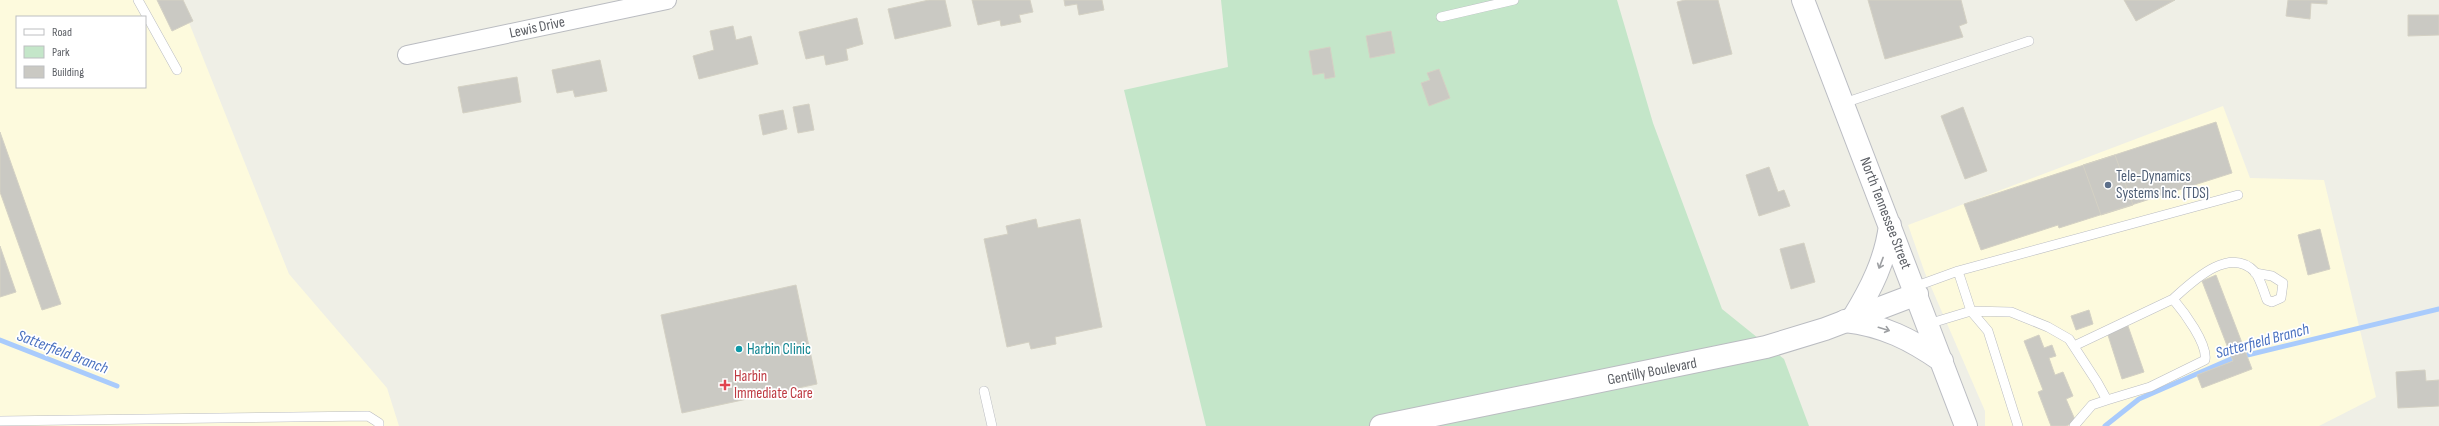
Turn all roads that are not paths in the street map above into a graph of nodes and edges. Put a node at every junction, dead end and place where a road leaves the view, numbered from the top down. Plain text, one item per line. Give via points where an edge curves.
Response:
1 (138, 0) edge
2 (1514, 0) edge
3 (1803, 0) edge
4 (656, 1) edge
5 (1442, 17) dead end
6 (2029, 41) dead end
7 (407, 55) dead end
8 (177, 70) dead end
9 (1844, 103) junction
10 (2238, 195) dead end
11 (1890, 225) junction
12 (1958, 271) junction
13 (2255, 273) dead end
14 (1915, 291) junction
15 (2173, 299) junction
16 (1971, 311) junction
17 (1849, 320) junction
18 (1928, 324) junction
19 (2074, 346) junction
20 (1942, 361) junction
21 (984, 391) dead end
22 (2107, 400) junction
23 (0, 421) edge
24 (379, 426) edge
25 (992, 426) edge
26 (1381, 426) edge
27 (1966, 426) edge
28 (2018, 426) edge
29 (2074, 426) edge

1 - 8 lane
2 - 5 lane
3 - 9 main road, North Tennessee Street
4 - 7 street, Lewis Drive
6 - 9 lane
9 - 11 main road, North Tennessee Street
10 - 12 lane
11 - 14 main road, North Tennessee Street
11 -> 17 main road via 1889,240 1878,271
12 - 14 lane
12 - 16 lane
13 - 15 lane via 2240,263 2222,265 2203,274
14 - 17 main road, Gentilly Boulevard
14 - 18 main road, North Tennessee Street
15 - 19 lane
15 - 22 lane via 2190,322 2206,353 2205,360 2150,387
16 - 18 lane
16 - 19 lane via 2011,312 2048,327 2070,339
16 - 28 lane via 1988,331
17 -> 20 main road via 1898,334
17 - 26 main road, Gentilly Boulevard via 1778,344 1727,356
18 - 20 main road, North Tennessee Street
19 - 22 lane
20 - 27 main road, North Tennessee Street
21 - 25 lane
22 - 29 lane via 2092,405
23 - 24 lane via 368,416

